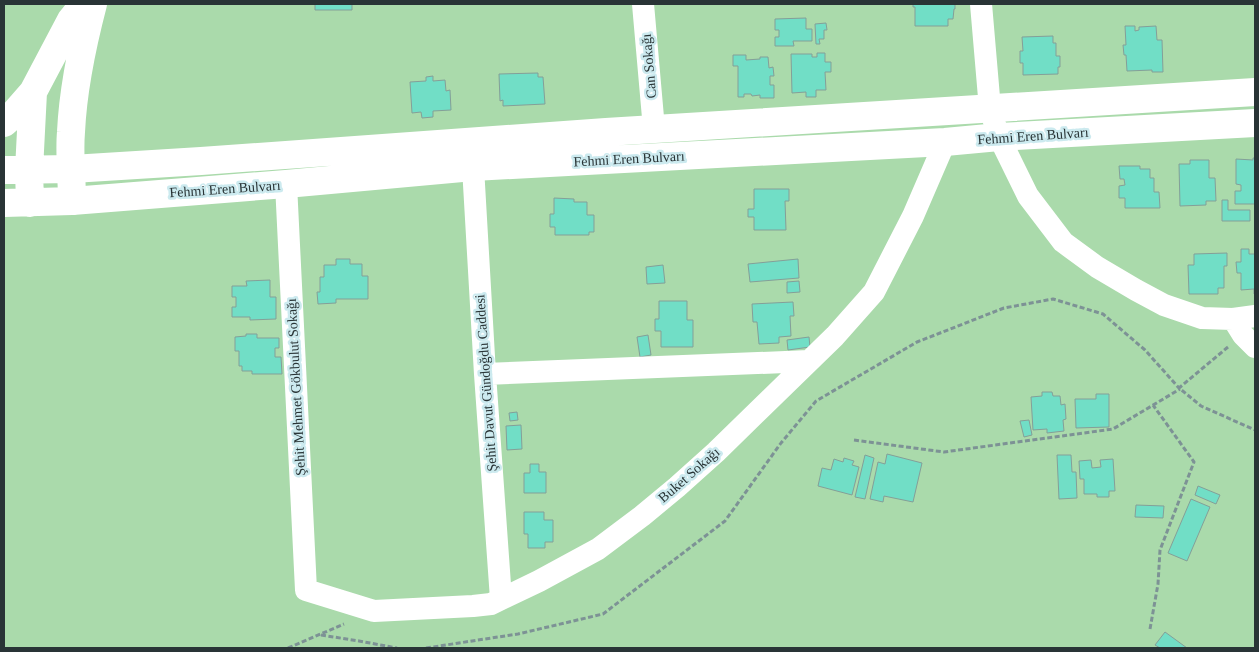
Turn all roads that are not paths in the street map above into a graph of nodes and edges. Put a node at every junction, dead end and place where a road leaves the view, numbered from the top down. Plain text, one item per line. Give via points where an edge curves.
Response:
1 (84, 4) edge
2 (93, 4) edge
3 (644, 4) edge
4 (981, 4) edge
5 (33, 92) junction
6 (1255, 92) edge
7 (990, 109) junction
8 (1255, 123) edge
9 (4, 124) edge
10 (654, 129) junction
11 (1000, 137) junction
12 (945, 142) junction
13 (473, 167) junction
14 (72, 168) junction
15 (16, 170) edge
16 (286, 184) junction
17 (72, 201) junction
18 (17, 203) edge
19 (1247, 329) edge
20 (809, 361) junction
21 (485, 374) junction
22 (306, 590) joint
23 (501, 599) junction

1 - 5 street via 71,20
2 - 14 street via 83,40 70,133
3 - 10 street, Can Sokağı
4 - 7 street
5 - 9 street
5 - 15 street
6 - 7 street, Fehmi Eren Bulvarı
7 - 10 street, Fehmi Eren Bulvarı
7 - 11 street
8 - 11 street, Fehmi Eren Bulvarı
10 - 14 street, Fehmi Eren Bulvarı
11 - 12 street, Fehmi Eren Bulvarı
11 - 19 street via 1028,196 1063,242 1096,266 1164,305
12 - 13 street, Fehmi Eren Bulvarı
12 - 20 street, Buket Sokağı via 913,216 874,292
13 - 16 street, Fehmi Eren Bulvarı
13 - 21 street, Şehit Davut Gündoğdu Caddesi
14 - 15 street, Fehmi Eren Bulvarı
14 - 17 street
15 - 18 street
16 - 17 street, Fehmi Eren Bulvarı
16 - 22 street, Şehit Mehmet Gökbulut Sokağı
17 - 18 street, Fehmi Eren Bulvarı
20 - 21 street
20 - 23 street, Buket Sokağı via 716,452 642,516 598,549
21 - 23 street, Şehit Davut Gündoğdu Caddesi
22 - 23 street, Buket Sokağı via 374,611 474,606 492,604

